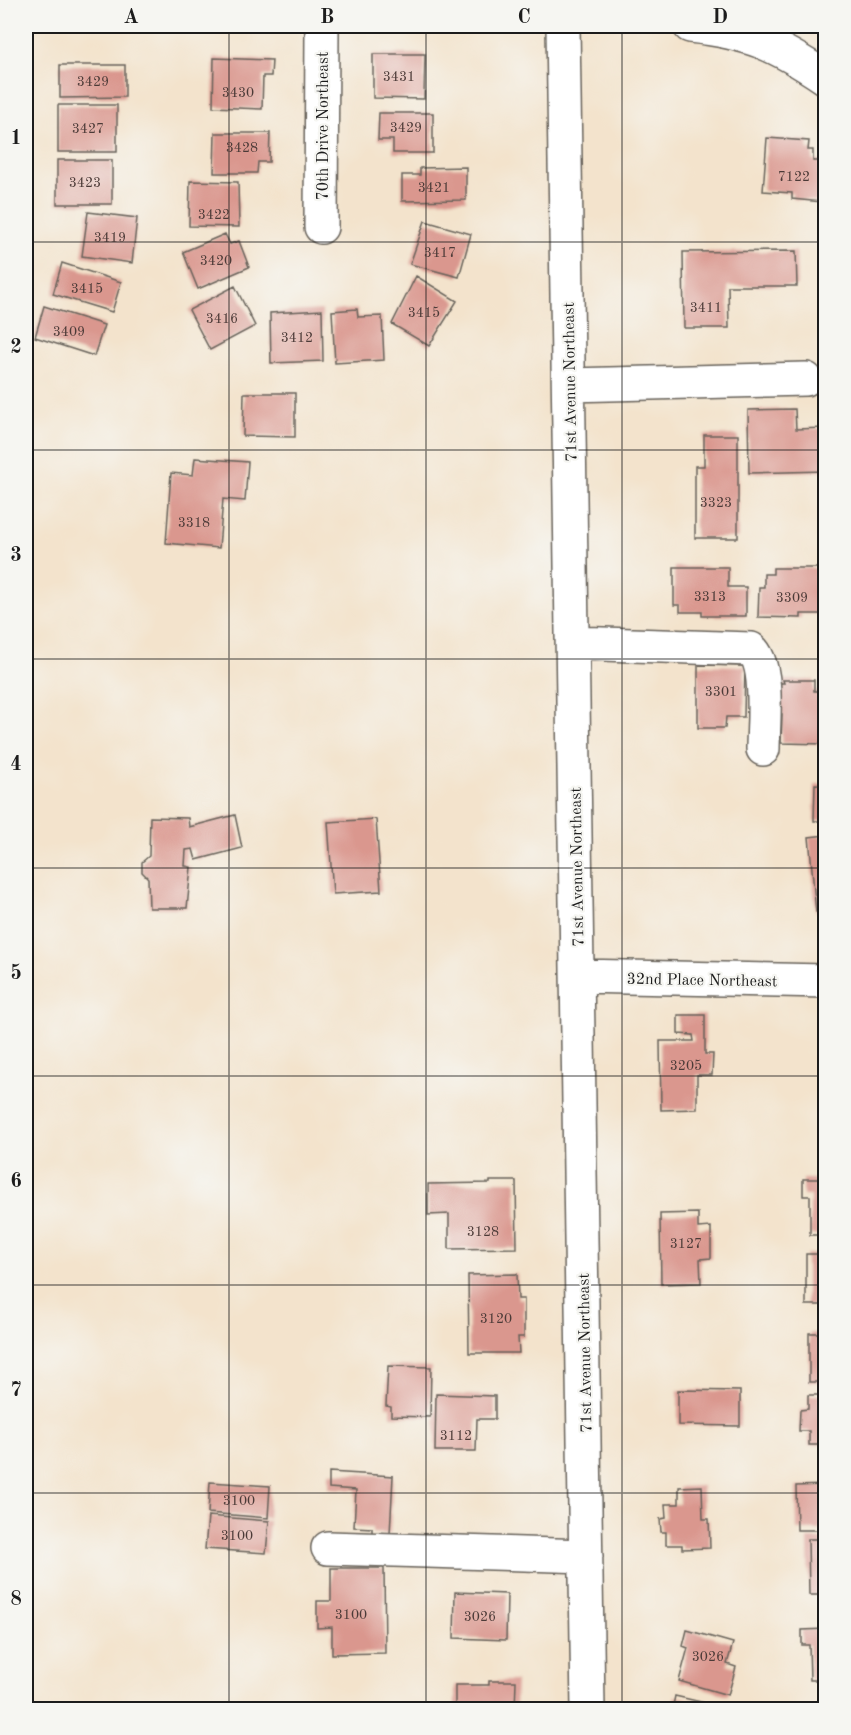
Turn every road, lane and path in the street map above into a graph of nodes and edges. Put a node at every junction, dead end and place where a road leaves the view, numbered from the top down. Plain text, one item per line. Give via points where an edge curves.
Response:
1 (322, 26) edge
2 (563, 26) edge
3 (690, 26) edge
4 (825, 78) edge
5 (321, 227) dead end
6 (806, 379) dead end
7 (569, 386) junction
8 (573, 643) junction
9 (763, 749) dead end
10 (578, 976) junction
11 (825, 981) edge
12 (328, 1548) dead end
13 (586, 1556) junction
14 (588, 1710) edge

1 - 5 street, 70th Drive Northeast
2 - 7 street, 71st Avenue Northeast
3 - 4 street via 751,36 782,49
6 - 7 street
7 - 8 street, 71st Avenue Northeast
8 - 9 street via 751,649 760,659 762,672
8 - 10 street, 71st Avenue Northeast
10 - 11 street, 32nd Place Northeast
10 - 13 street, 71st Avenue Northeast
12 - 13 street
13 - 14 street, 71st Avenue Northeast

